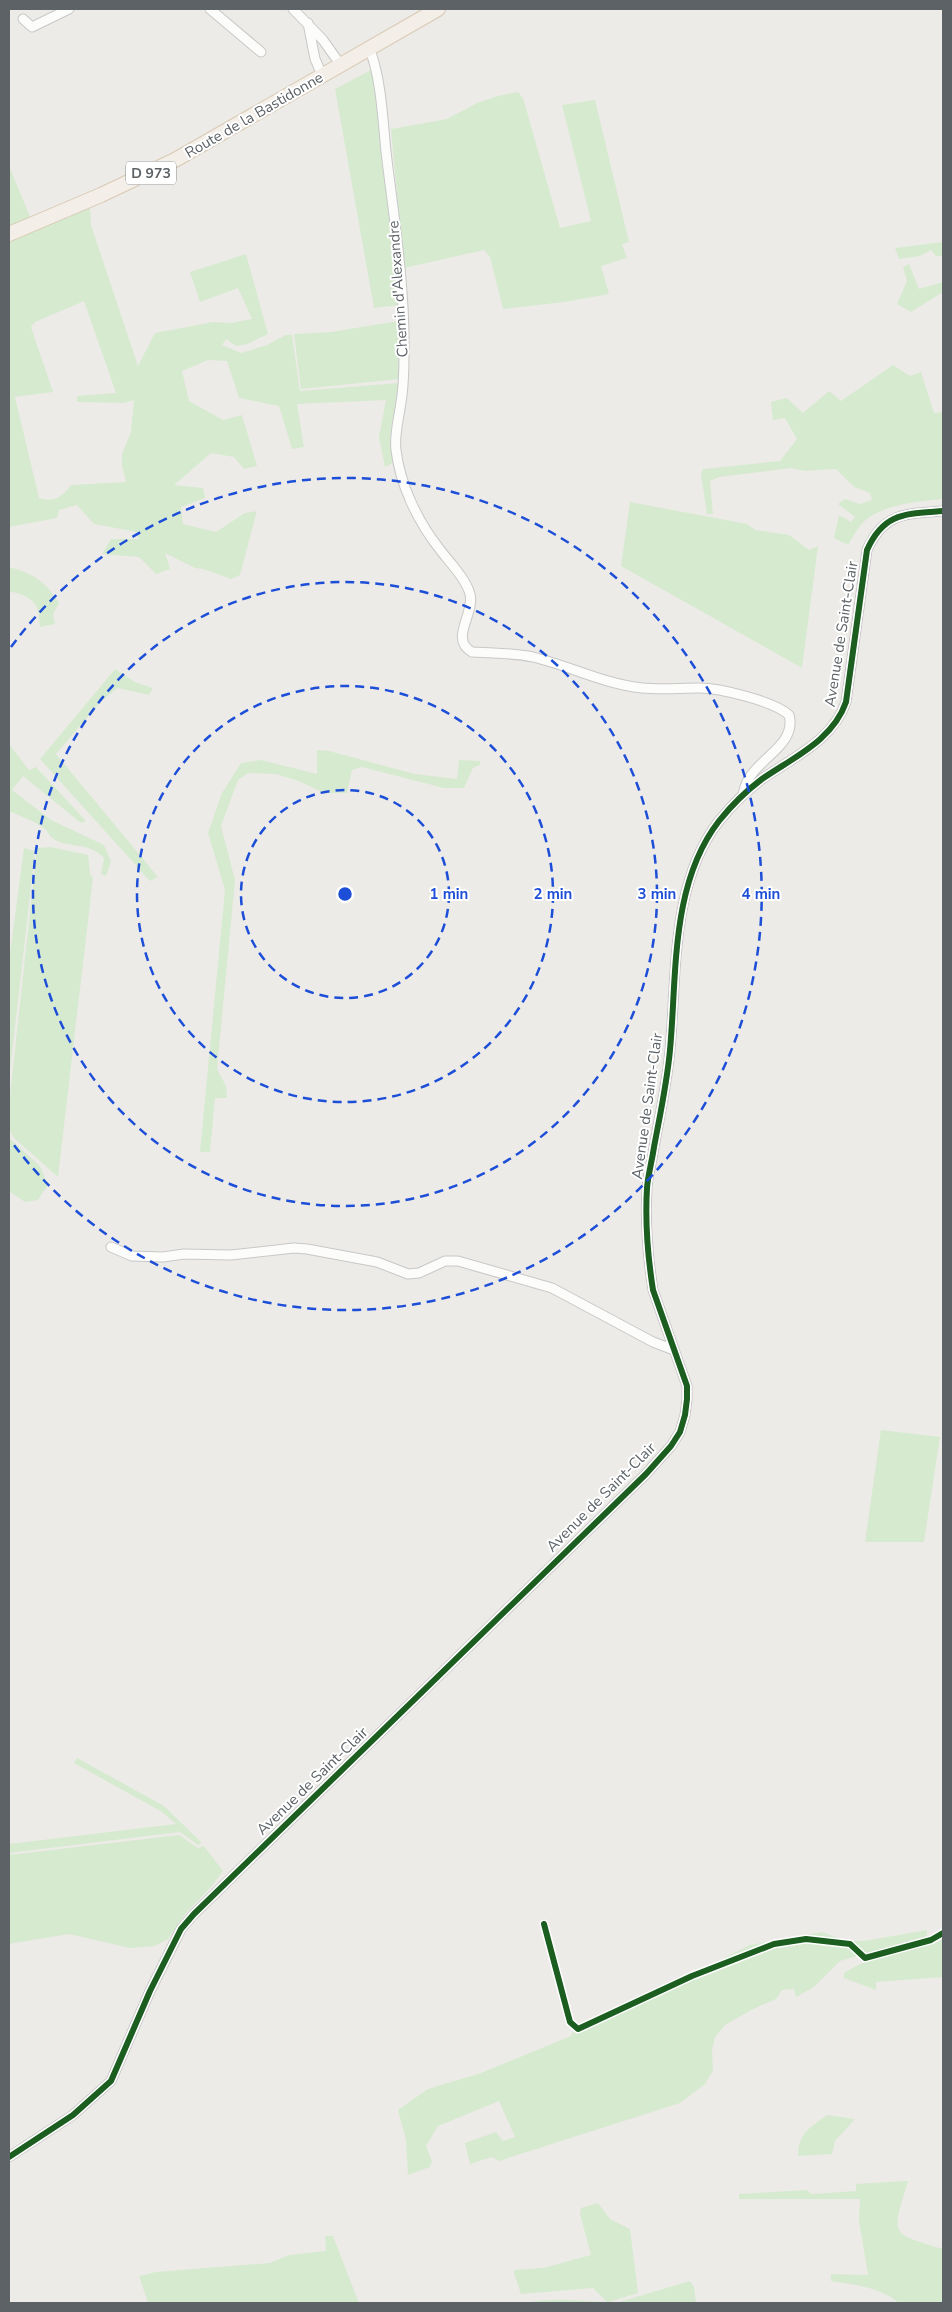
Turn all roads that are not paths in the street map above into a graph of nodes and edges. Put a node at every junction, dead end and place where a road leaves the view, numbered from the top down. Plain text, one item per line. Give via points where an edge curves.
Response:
1 (69, 9) edge
2 (210, 9) edge
3 (293, 9) edge
4 (438, 9) edge
5 (23, 19) dead end
6 (308, 22) junction
7 (369, 48) junction
8 (261, 52) dead end
9 (340, 64) junction
10 (322, 75) junction
11 (9, 234) edge
12 (943, 511) edge
13 (742, 795) junction
14 (111, 1247) dead end
15 (674, 1350) junction
16 (9, 2157) edge

1 - 5 street via 32,28
2 - 8 street
3 - 6 street
4 - 7 main road, Route de la Bastidonne / D 973
6 - 9 street
6 - 10 street via 315,59
7 - 9 main road, Route de la Bastidonne / D 973
7 - 13 street, Chemin d'Alexandre via 382,116 403,313 403,387 396,426 396,452 412,504 469,593 471,603 462,642 472,652 518,654 613,682 642,688 716,690 782,709 789,715 790,729 771,756 748,779
9 - 10 main road, Route de la Bastidonne / D 973
10 - 11 main road, Route de la Bastidonne / D 973 via 152,172
12 - 13 street, Avenue de Saint-Clair via 897,517 874,533 867,550 846,702 841,716 822,738
13 - 15 street, Avenue de Saint-Clair via 718,822 703,846 687,885 676,961 669,1062 647,1187 652,1282
14 - 15 street via 132,1256 163,1257 307,1249 378,1262 408,1274 445,1261 458,1261 552,1288
15 - 16 street, Avenue de Saint-Clair via 687,1386 687,1399 680,1432 671,1446 194,1914 181,1929 141,2009 111,2081 73,2115

